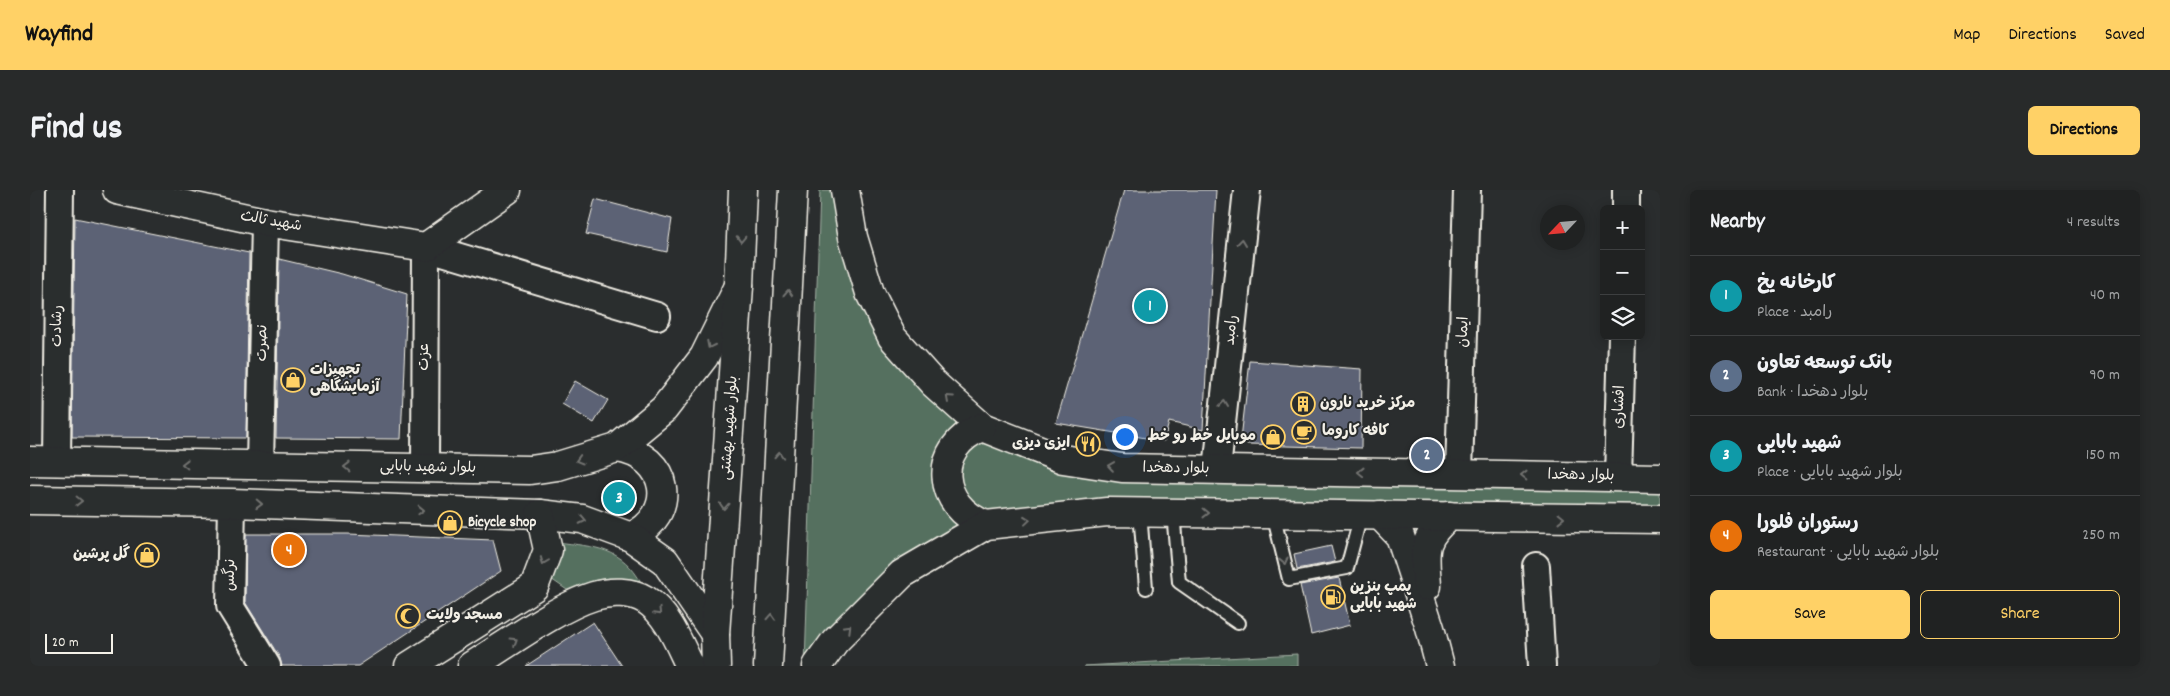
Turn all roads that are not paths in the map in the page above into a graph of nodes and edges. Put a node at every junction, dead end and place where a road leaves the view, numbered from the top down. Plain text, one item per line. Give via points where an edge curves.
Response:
1 (60, 190) edge
2 (117, 190) edge
3 (507, 190) edge
4 (743, 190) edge
5 (793, 190) edge
6 (846, 190) edge
7 (1247, 190) edge
8 (1468, 190) edge
9 (1626, 190) edge
10 (1626, 205) edge
11 (265, 222) junction
12 (426, 247) junction
13 (739, 286) junction
14 (657, 316) dead end
15 (1622, 340) edge
16 (982, 427) junction
17 (617, 448) junction
18 (30, 461) edge
19 (57, 461) junction
20 (260, 465) junction
21 (425, 468) junction
22 (1217, 469) junction
23 (1459, 474) junction
24 (1618, 477) junction
25 (1660, 478) edge
26 (30, 500) edge
27 (232, 504) junction
28 (1140, 512) junction
29 (1173, 512) junction
30 (540, 514) junction
31 (1273, 514) junction
32 (1370, 515) junction
33 (1449, 516) junction
34 (1660, 519) edge
35 (986, 524) junction
36 (631, 537) junction
37 (1536, 566) dead end
38 (534, 587) junction
39 (1146, 588) dead end
40 (557, 614) junction
41 (1238, 623) dead end
42 (1430, 628) junction
43 (716, 634) junction
44 (267, 666) edge
45 (409, 666) edge
46 (472, 666) edge
47 (690, 666) edge
48 (716, 666) edge
49 (768, 666) edge
50 (817, 666) edge
51 (1440, 666) edge
52 (1542, 666) edge

1 - 19 street, رشادت
2 - 11 main road, شهید ثالث
3 - 12 main road
4 -> 13 main road, بلوار شهید بهشتی
49 -> 5 main road
16 -> 6 main road, بلوار دهخدا via 932,382 892,337 870,293 860,262
22 -> 7 street, رامبد
8 - 23 street, ایمان
9 - 10 street
11 - 12 main road, شهید ثالث
11 - 20 street, نصرت
12 - 14 street, شهید ثالث
12 - 21 street, عزت
13 -> 17 main road, بلوار شهید بابایی via 704,357 664,409
13 -> 43 main road, بلوار شهید بهشتی
15 - 24 street, افشاری
22 -> 16 main road, بلوار دهخدا via 1122,468 1064,459
16 - 35 main road via 958,443 949,459 946,475 948,490 960,510
17 -> 21 main road, بلوار شهید بابایی via 558,466 530,470
17 - 36 main road via 640,454 649,461 662,487 657,515 651,524
18 - 19 main road, بلوار شهید بابایی
20 -> 19 main road, بلوار شهید بابایی
21 -> 20 main road, بلوار شهید بابایی
23 -> 22 main road, بلوار دهخدا
24 -> 23 main road, بلوار دهخدا
24 - 25 main road, بلوار دهخدا
26 -> 27 main road
27 -> 30 main road
27 - 44 street, نرگس via 230,606
28 - 29 main road
35 -> 28 main road via 1107,512
28 - 39 lane
29 -> 31 main road
29 - 41 lane via 1179,582
30 -> 36 main road via 582,520
30 -> 38 main road via 548,550
31 - 32 main road
31 -> 32 lane via 1289,580 1347,568
32 - 33 main road
32 - 42 main road via 1400,536
33 -> 34 main road
33 - 42 main road via 1433,530 1425,548
50 -> 35 main road via 835,641 902,574
36 - 43 main road via 664,562
37 - 52 street
38 - 40 main road via 550,596
38 - 45 main road
46 -> 40 main road
40 -> 47 main road via 594,596 619,592 646,600 671,626
42 - 51 main road
43 - 48 main road, بلوار شهید بهشتی

